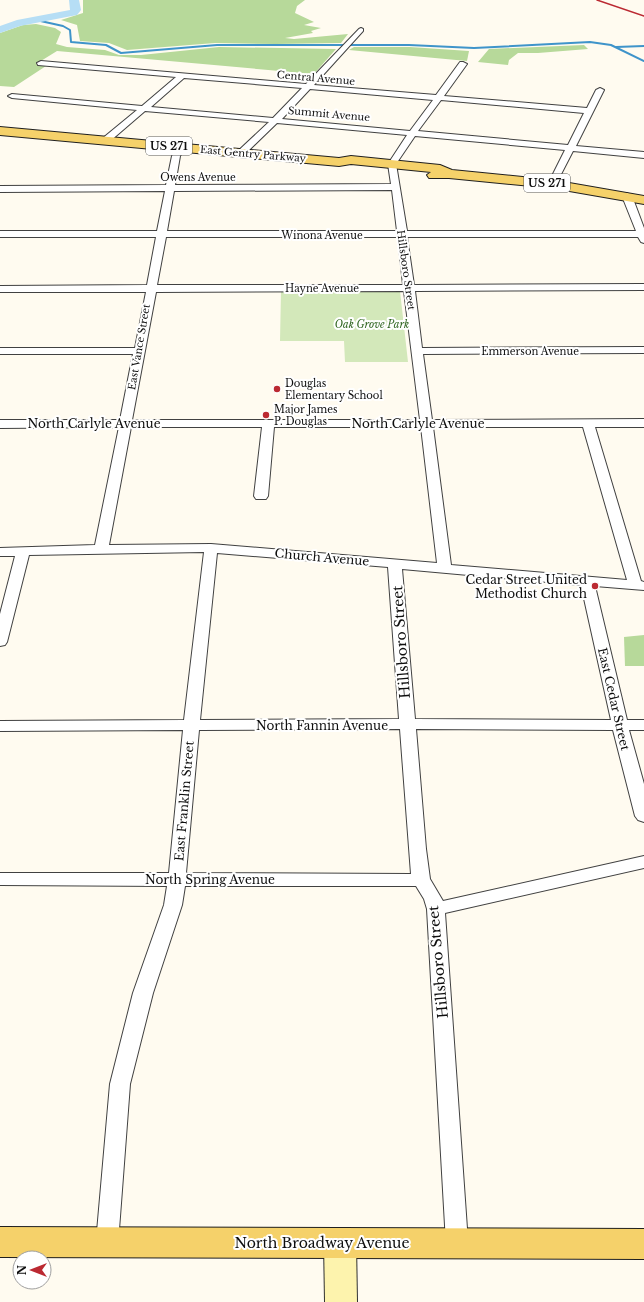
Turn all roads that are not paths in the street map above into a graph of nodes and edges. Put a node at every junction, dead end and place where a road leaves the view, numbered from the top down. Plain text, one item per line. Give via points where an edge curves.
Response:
1 (361, 30) dead end
2 (41, 64) dead end
3 (463, 64) dead end
4 (182, 76) junction
5 (308, 87) junction
6 (600, 90) dead end
7 (12, 96) dead end
8 (437, 99) junction
9 (143, 108) junction
10 (589, 111) junction
11 (276, 120) junction
12 (0, 131) edge
13 (413, 133) junction
14 (106, 140) junction
15 (182, 147) junction
16 (572, 148) junction
17 (242, 153) junction
18 (644, 155) edge
19 (393, 168) junction
20 (552, 184) junction
21 (396, 187) junction
22 (170, 188) junction
23 (0, 189) edge
24 (627, 196) junction
25 (644, 200) edge
26 (0, 234) edge
27 (402, 234) junction
28 (162, 235) junction
29 (643, 236) edge
30 (644, 287) edge
31 (150, 288) junction
32 (409, 288) junction
33 (0, 289) edge
34 (644, 350) edge
35 (0, 351) edge
36 (138, 351) junction
37 (416, 351) junction
38 (126, 423) junction
39 (268, 423) junction
40 (426, 423) junction
41 (588, 423) junction
42 (644, 423) edge
43 (0, 424) edge
44 (261, 496) dead end
45 (211, 548) junction
46 (101, 549) junction
47 (0, 552) edge
48 (23, 552) junction
49 (395, 564) junction
50 (444, 569) junction
51 (588, 581) junction
52 (639, 586) edge
53 (0, 642) edge
54 (407, 724) junction
55 (191, 725) junction
56 (620, 725) junction
57 (644, 725) edge
58 (0, 726) edge
59 (644, 816) edge
60 (644, 862) edge
61 (0, 879) edge
62 (177, 879) junction
63 (421, 880) junction
64 (436, 909) junction
65 (0, 1242) edge
66 (340, 1242) junction
67 (107, 1243) junction
68 (457, 1243) junction
69 (644, 1244) edge
70 (341, 1302) edge

1 - 5 street
2 - 4 street, Central Avenue
3 - 8 street
4 - 5 street, Central Avenue
4 - 9 street
5 - 8 street, Central Avenue
5 - 11 street
6 - 10 street
7 - 9 street, Summit Avenue
8 - 10 street, Central Avenue
8 - 13 street
9 - 11 street, Summit Avenue
9 - 14 street
10 - 16 street
11 - 13 street, Summit Avenue
11 - 17 street
12 - 14 main road, East Gentry Parkway / US 271
13 - 16 street, Summit Avenue
13 - 19 street
14 - 15 main road, East Gentry Parkway / US 271
15 - 17 main road, East Gentry Parkway / US 271
15 - 22 street, East Vance Street via 176,156
16 - 18 street, Summit Avenue
16 - 20 street
17 - 19 main road, East Gentry Parkway / US 271 via 339,162 345,166
19 - 20 main road, East Gentry Parkway / US 271 via 436,176 449,174
19 - 21 street, Hillsboro Street
20 - 24 main road, East Gentry Parkway / US 271
21 - 22 street, Owens Avenue
21 - 27 street, Hillsboro Street
22 - 23 street, Owens Avenue
22 - 28 street, East Vance Street
24 - 25 main road, East Gentry Parkway / US 271
24 - 29 street
26 - 28 street, Winona Avenue
27 - 28 street, Winona Avenue
27 - 29 street, Winona Avenue
27 - 32 street, Hillsboro Street
28 - 31 street, East Vance Street
30 - 32 street, Hayne Avenue
31 - 32 street, Hayne Avenue
31 - 33 street, Hayne Avenue
31 - 36 street, East Vance Street
32 - 37 street, Hillsboro Street
34 - 37 street, Emmerson Avenue
35 - 36 street
36 - 38 street, East Vance Street
37 - 40 street, Hillsboro Street
38 - 39 street, North Carlyle Avenue
38 - 43 street, North Carlyle Avenue
38 - 46 street, East Vance Street
39 - 40 street, North Carlyle Avenue
39 - 44 street
40 - 41 street, North Carlyle Avenue
40 - 50 street, Hillsboro Street
41 - 42 street, North Carlyle Avenue
41 - 52 street
45 - 46 street, Church Avenue
45 - 49 street, Church Avenue
45 - 55 street, East Franklin Street
46 - 48 street, Church Avenue
47 - 48 street, Church Avenue
48 - 53 street
49 - 50 street, Church Avenue
49 - 54 street, Hillsboro Street
50 - 51 street, Church Avenue
51 - 52 street, Church Avenue
51 - 56 street, East Cedar Street
54 - 55 street, North Fannin Avenue
54 - 56 street, North Fannin Avenue
54 - 63 street, Hillsboro Street
55 - 58 street, North Fannin Avenue
55 - 62 street, East Franklin Street
56 - 57 street, North Fannin Avenue
56 - 59 street, East Cedar Street
60 - 64 street
61 - 62 street, North Spring Avenue
62 - 63 street, North Spring Avenue
62 - 67 street, East Franklin Street via 173,905 143,993 120,1084
63 - 64 street, Hillsboro Street via 433,898
64 - 68 street, Hillsboro Street
65 - 67 main road, North Broadway Avenue
66 - 67 main road, North Broadway Avenue
66 - 68 main road, North Broadway Avenue
66 - 70 street
68 - 69 main road, North Broadway Avenue

